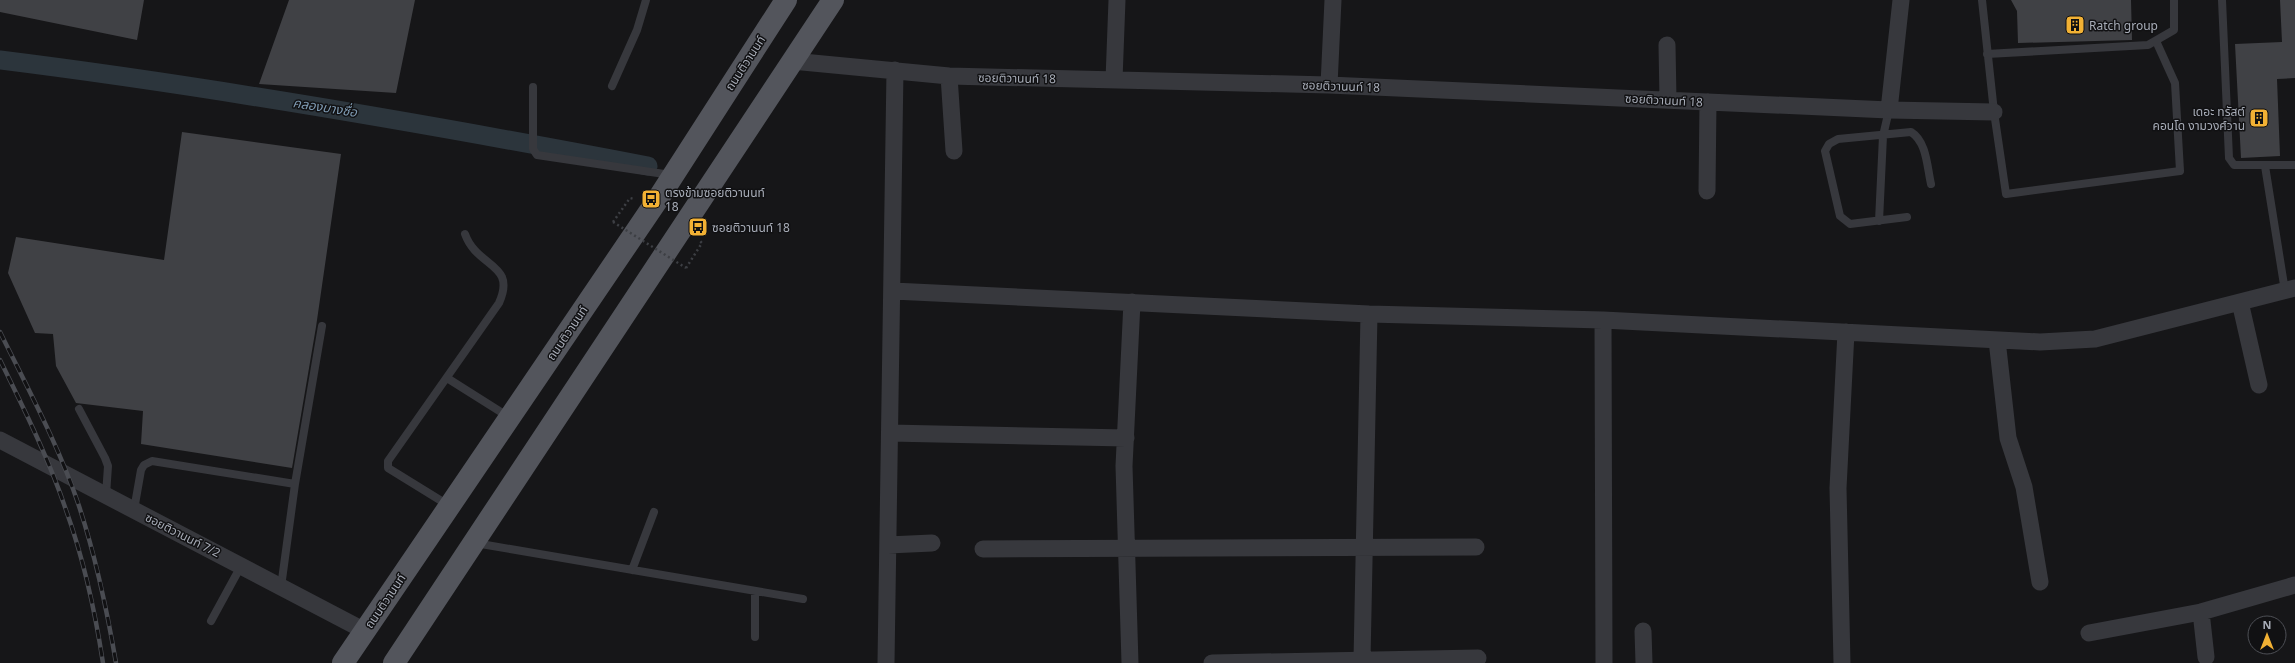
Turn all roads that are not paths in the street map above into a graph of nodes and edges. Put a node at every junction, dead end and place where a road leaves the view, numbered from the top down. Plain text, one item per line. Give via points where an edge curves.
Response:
1 (646, 0) edge
2 (786, 0) edge
3 (833, 0) edge
4 (1117, 0) edge
5 (1333, 0) edge
6 (1901, 0) edge
7 (1982, 0) edge
8 (2174, 0) edge
9 (2222, 0) edge
10 (2156, 41) junction
11 (1667, 45) dead end
12 (1987, 54) junction
13 (792, 61) junction
14 (895, 70) junction
15 (949, 76) junction
16 (1114, 80) junction
17 (1329, 85) junction
18 (612, 86) dead end
19 (533, 87) dead end
20 (1668, 100) junction
21 (1708, 102) junction
22 (1890, 110) junction
23 (1994, 112) junction
24 (1883, 136) junction
25 (954, 151) dead end
26 (2265, 166) junction
27 (2295, 166) edge
28 (672, 175) junction
29 (1931, 184) dead end
30 (1707, 191) dead end
31 (1907, 218) dead end
32 (1879, 220) junction
33 (465, 234) dead end
34 (893, 290) junction
35 (2290, 290) edge
36 (1132, 302) junction
37 (2240, 302) junction
38 (1369, 314) junction
39 (1603, 320) junction
40 (322, 326) dead end
41 (1846, 332) junction
42 (1997, 340) junction
43 (447, 378) junction
44 (2259, 385) dead end
45 (79, 409) dead end
46 (510, 417) junction
47 (890, 433) junction
48 (1126, 438) junction
49 (0, 440) edge
50 (295, 484) junction
51 (106, 495) junction
52 (450, 506) junction
53 (134, 510) junction
54 (654, 512) dead end
55 (474, 543) junction
56 (932, 543) dead end
57 (888, 545) junction
58 (1476, 547) dead end
59 (1127, 548) junction
60 (1364, 548) junction
61 (983, 549) dead end
62 (241, 566) junction
63 (632, 570) junction
64 (2040, 582) dead end
65 (2295, 585) edge
66 (281, 587) junction
67 (756, 591) junction
68 (804, 599) dead end
69 (2201, 612) junction
70 (210, 621) dead end
71 (365, 631) junction
72 (1643, 631) dead end
73 (2089, 633) dead end
74 (755, 637) dead end
75 (2206, 657) dead end
76 (1478, 658) dead end
77 (1362, 660) junction
78 (343, 663) edge
79 (394, 663) edge
80 (886, 663) edge
81 (1130, 663) edge
82 (1212, 663) edge
83 (1604, 663) edge
84 (1644, 663) edge
85 (1842, 663) edge

1 - 18 lane via 637,30
2 - 28 main road, ถนนติวานนท์
3 - 13 main road
4 - 16 street
5 - 17 street
6 - 22 street
7 - 12 lane
8 - 10 lane via 2174,30
9 - 26 lane via 2229,158 2234,165
10 - 12 lane via 2148,45
10 - 23 lane via 2175,83 2180,171 2006,194
11 - 20 street
12 - 23 lane
13 - 14 street, ซอยติวานนท์ 18
13 - 55 main road
14 - 15 street, ซอยติวานนท์ 18
14 - 34 street
15 - 16 street, ซอยติวานนท์ 18
15 - 25 street
16 - 17 street, ซอยติวานนท์ 18
17 - 20 street, ซอยติวานนท์ 18
19 - 28 lane via 533,149 538,155
20 - 21 street, ซอยติวานนท์ 18
21 - 22 street, ซอยติวานนท์ 18
21 - 30 street
22 - 23 street, ซอยติวานนท์ 18
22 - 24 lane
24 - 29 lane via 1911,132 1917,136 1922,145
24 - 32 lane
24 - 32 lane via 1838,139 1829,144 1825,152 1840,216 1850,224
26 - 27 lane
26 - 35 lane
28 - 46 main road, ถนนติวานนท์
31 - 32 lane
33 - 43 lane via 469,244 503,276 505,286 499,303
34 - 36 street
34 - 47 street
35 - 37 street
36 - 38 street
36 - 48 street
37 - 42 street via 2095,339 2040,342
37 - 44 street
38 - 39 street
38 - 60 street
39 - 41 street
39 - 83 street
40 - 50 lane
41 - 42 street
41 - 85 street via 1838,488
42 - 64 street via 2008,438 2024,487
43 - 46 lane
43 - 52 lane via 388,461 388,468
45 - 51 lane via 108,466
46 - 52 main road, ถนนติวานนท์
47 - 48 street
47 - 57 street
48 - 59 street
49 - 51 street, ซอยติวานนท์ 7/2
50 - 53 lane via 152,461 141,470
50 - 66 lane
51 - 53 street, ซอยติวานนท์ 7/2
52 - 71 main road, ถนนติวานนท์
53 - 62 street, ซอยติวานนท์ 7/2
54 - 63 lane
55 - 63 lane
55 - 79 main road
56 - 57 street
57 - 80 street
58 - 60 street
59 - 60 street
59 - 61 street
59 - 81 street
60 - 77 street
62 - 66 street, ซอยติวานนท์ 7/2
62 - 70 lane
63 - 67 lane
65 - 69 street
66 - 71 street, ซอยติวานนท์ 7/2
67 - 68 lane
67 - 74 lane
69 - 73 street
69 - 75 street
71 - 78 main road, ถนนติวานนท์
72 - 84 street
76 - 77 street
77 - 82 street

